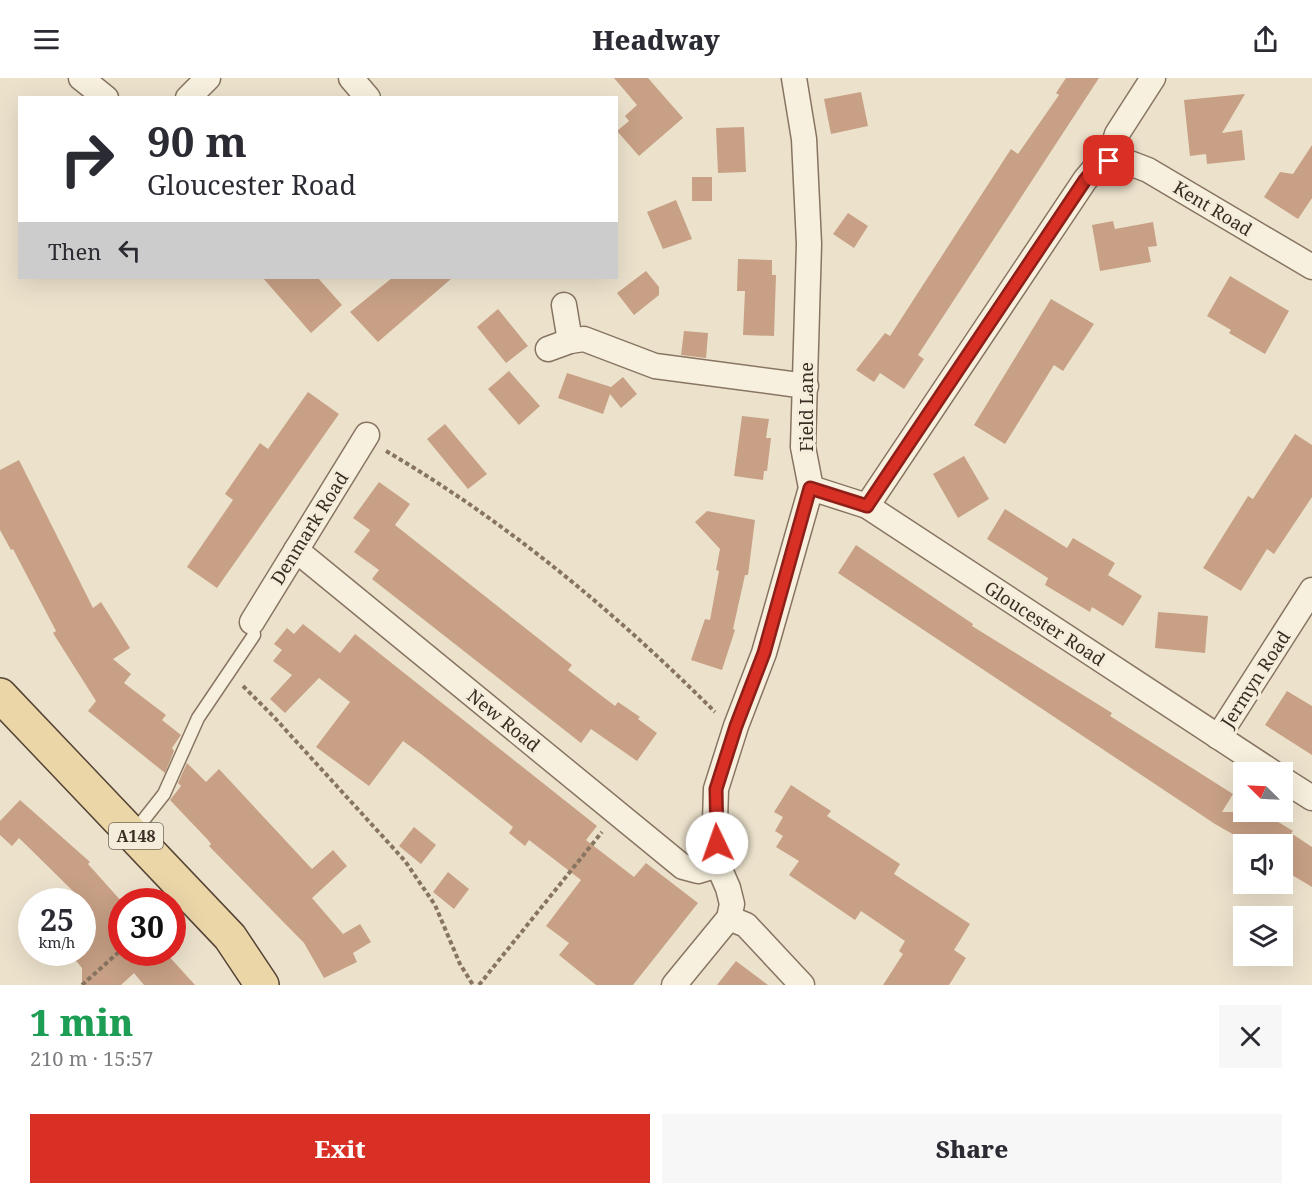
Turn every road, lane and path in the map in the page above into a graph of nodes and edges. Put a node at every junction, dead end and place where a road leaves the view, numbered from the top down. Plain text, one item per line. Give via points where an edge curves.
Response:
1 (81, 78) edge
2 (208, 78) edge
3 (351, 78) edge
4 (794, 78) edge
5 (1153, 78) edge
6 (104, 96) edge
7 (190, 96) edge
8 (366, 96) edge
9 (1109, 161) junction
10 (1312, 267) edge
11 (564, 305) dead end
12 (806, 386) junction
13 (366, 437) joint
14 (810, 488) junction
15 (867, 506) junction
16 (296, 550) junction
17 (1312, 590) edge
18 (252, 622) joint
19 (229, 673) junction
20 (0, 695) edge
21 (736, 726) junction
22 (1218, 737) junction
23 (1257, 762) edge
24 (1293, 786) edge
25 (1312, 798) edge
26 (618, 813) junction
27 (133, 833) junction
28 (718, 865) junction
29 (729, 918) junction
30 (108, 962) edge
31 (82, 985) edge
32 (262, 985) edge
33 (472, 985) edge
34 (479, 985) edge
35 (674, 985) edge
36 (802, 985) edge

1 - 6 street
2 - 7 street
3 - 8 street
4 - 12 street, Field Lane via 804,139 809,244
5 - 9 street via 1117,134
9 - 10 street, Kent Road via 1127,162 1148,170
9 - 15 street via 1095,168 1085,180
11 - 12 street via 559,345 584,339 655,366
12 - 14 street, Field Lane via 803,447
13 - 16 street, Denmark Road
13 - 21 path via 476,507 571,580
14 - 15 street, Gloucester Road
14 - 21 street, Field Lane via 764,653
15 - 22 street, Gloucester Road
16 - 18 street, Denmark Road
16 - 26 street, New Road
17 - 22 street, Jermyn Road
18 - 19 lane via 254,635
19 - 27 lane via 198,718 164,794
19 - 33 path via 405,861 435,905
20 - 27 main road, A148
21 - 28 street, Field Lane via 716,789
22 - 23 street, Gloucester Road
24 - 25 street
26 - 28 street, New Road via 683,867 698,871
26 - 34 path
27 - 32 main road, A148 via 230,937
28 - 29 street, Field Lane via 729,888
29 - 35 street
29 - 36 street via 746,925
30 - 31 path

